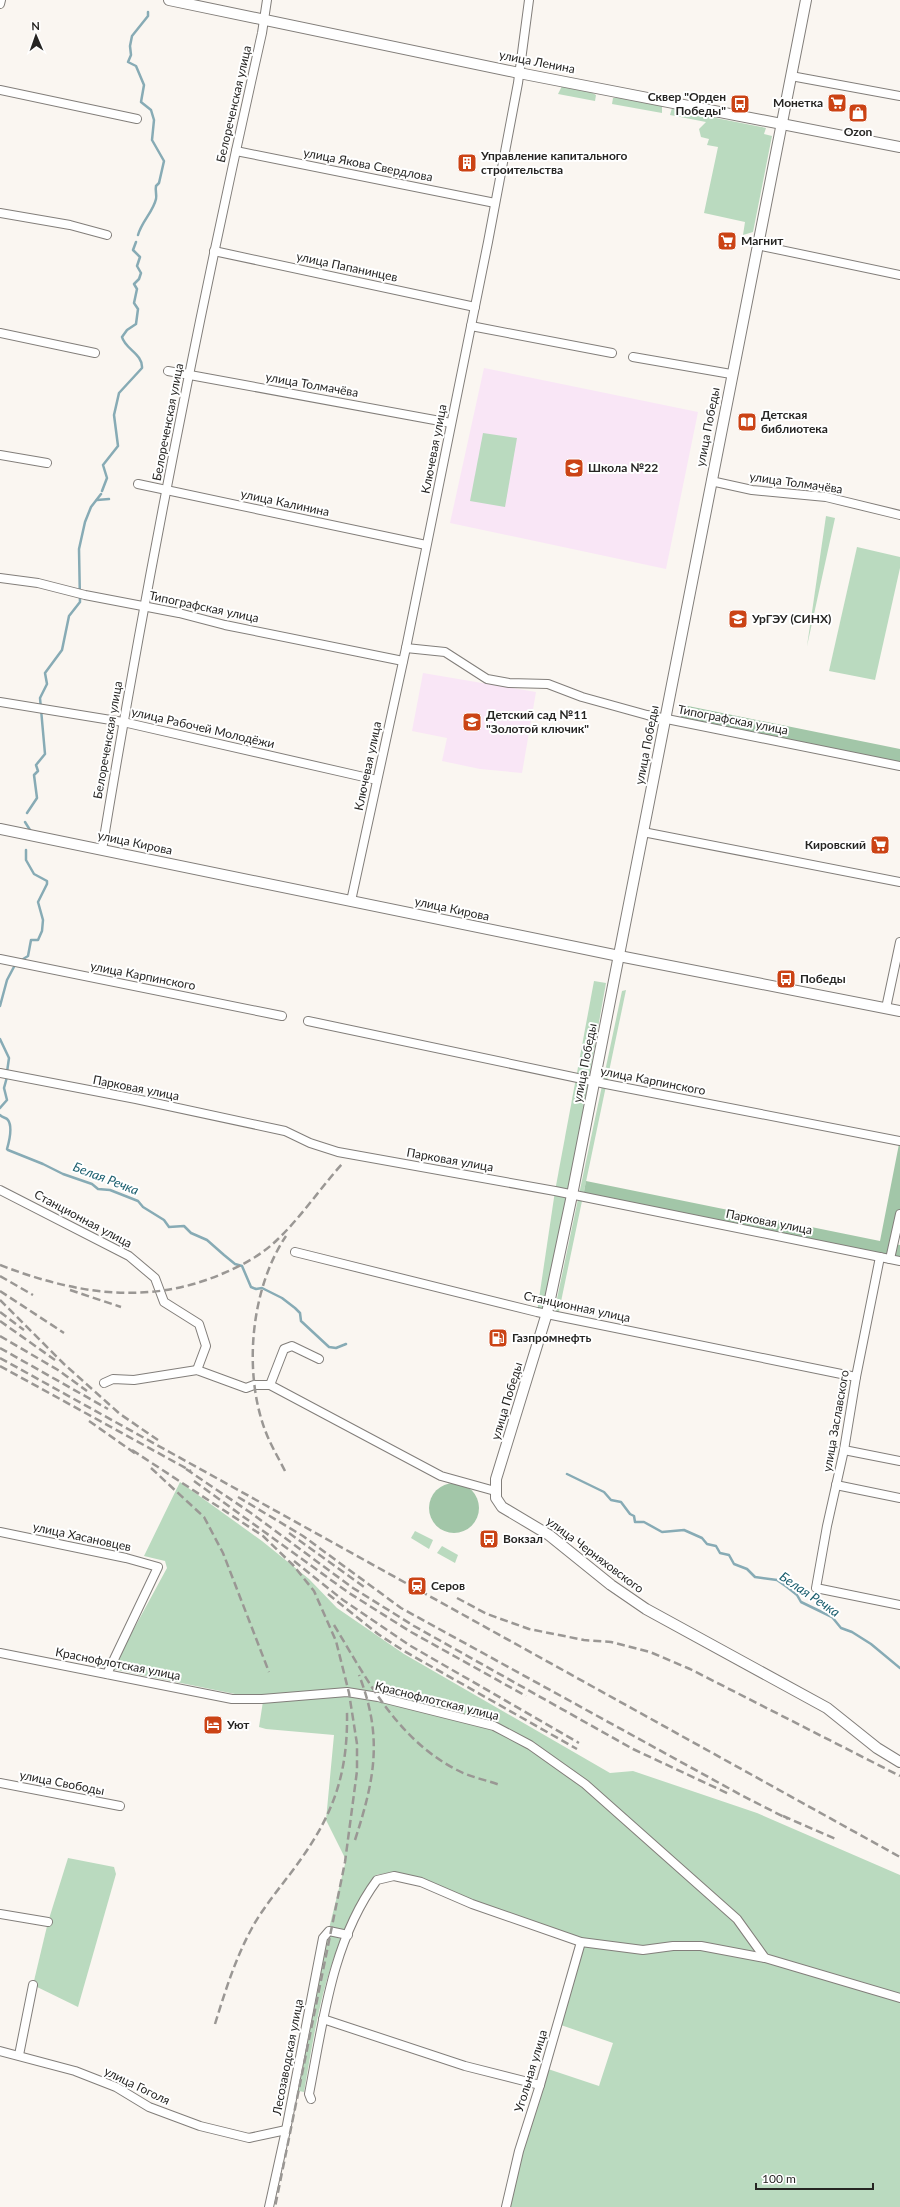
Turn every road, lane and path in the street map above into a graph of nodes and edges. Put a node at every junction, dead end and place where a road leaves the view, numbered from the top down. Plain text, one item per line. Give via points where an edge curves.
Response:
1 (1, 0) edge
2 (169, 0) edge
3 (267, 0) edge
4 (529, 0) edge
5 (806, 0) edge
6 (0, 4) edge
7 (264, 20) junction
8 (519, 72) junction
9 (791, 76) junction
10 (0, 90) edge
11 (900, 96) edge
12 (137, 119) dead end
13 (782, 123) junction
14 (900, 147) edge
15 (236, 151) junction
16 (495, 203) junction
17 (0, 213) edge
18 (107, 235) dead end
19 (757, 245) junction
20 (214, 251) junction
21 (900, 276) edge
22 (475, 307) junction
23 (471, 326) junction
24 (0, 333) edge
25 (95, 353) dead end
26 (612, 353) dead end
27 (633, 357) dead end
28 (168, 371) dead end
29 (731, 374) junction
30 (189, 375) junction
31 (451, 423) junction
32 (0, 455) edge
33 (47, 463) dead end
34 (711, 481) junction
35 (138, 484) dead end
36 (167, 490) junction
37 (900, 515) edge
38 (426, 545) junction
39 (0, 578) edge
40 (144, 607) junction
41 (406, 648) junction
42 (403, 661) junction
43 (0, 702) edge
44 (666, 719) junction
45 (123, 722) junction
46 (900, 766) edge
47 (376, 780) junction
48 (0, 829) edge
49 (643, 832) junction
50 (102, 850) junction
51 (900, 882) edge
52 (351, 901) junction
53 (900, 942) edge
54 (619, 956) junction
55 (0, 959) edge
56 (886, 1008) junction
57 (900, 1011) edge
58 (282, 1016) dead end
59 (308, 1021) dead end
60 (0, 1073) edge
61 (595, 1082) junction
62 (900, 1142) edge
63 (0, 1190) edge
64 (572, 1195) junction
65 (900, 1214) edge
66 (296, 1252) dead end
67 (880, 1257) junction
68 (890, 1259) junction
69 (900, 1261) edge
70 (547, 1313) junction
71 (319, 1359) dead end
72 (197, 1370) junction
73 (856, 1377) junction
74 (104, 1382) dead end
75 (270, 1385) junction
76 (844, 1450) junction
77 (900, 1461) edge
78 (836, 1485) junction
79 (495, 1491) junction
80 (900, 1498) edge
81 (0, 1532) edge
82 (900, 1605) edge
83 (0, 1653) edge
84 (107, 1674) junction
85 (900, 1762) edge
86 (0, 1783) edge
87 (120, 1806) dead end
88 (0, 1914) edge
89 (48, 1922) dead end
90 (348, 1935) junction
91 (581, 1942) junction
92 (765, 1958) junction
93 (33, 1985) dead end
94 (900, 1998) edge
95 (323, 2019) junction
96 (0, 2051) edge
97 (19, 2055) junction
98 (540, 2085) junction
99 (311, 2098) dead end
100 (286, 2130) junction
101 (269, 2207) edge
102 (506, 2207) edge

1 - 6 street
2 - 7 main road, улица Ленина
3 - 7 street, Белореченская улица
4 - 8 street, Ключевая улица
5 - 9 main road, улица Победы
7 - 8 main road, улица Ленина
7 - 15 street, Белореченская улица
8 - 13 main road, улица Ленина
8 - 16 street, Ключевая улица
9 - 11 street
9 - 13 main road, улица Победы
10 - 12 street
13 - 14 main road, улица Ленина
13 - 19 main road, улица Победы
15 - 16 street, улица Якова Свердлова
15 - 20 street, Белореченская улица
16 - 22 street, Ключевая улица
17 - 18 street via 70,225
19 - 21 street
19 - 29 main road, улица Победы
20 - 22 street, улица Папанинцев
20 - 30 street, Белореченская улица
22 - 23 street, Ключевая улица
23 - 26 street
23 - 31 street, Ключевая улица
24 - 25 street
27 - 29 street
28 - 30 street, улица Толмачёва
29 - 34 main road, улица Победы
30 - 31 street, улица Толмачёва
30 - 36 street, Белореченская улица
31 - 38 street, Ключевая улица
32 - 33 street
34 - 37 street, улица Толмачёва via 752,490 826,497
34 - 44 main road, улица Победы
35 - 36 street, улица Калинина
36 - 38 street, улица Калинина
36 - 40 street, Белореченская улица
38 - 41 street, Ключевая улица
39 - 40 street, Типографская улица via 38,583
40 - 42 street, Типографская улица
40 - 45 street, Белореченская улица
41 - 42 street, Ключевая улица
41 - 44 street, Типографская улица via 445,652 472,672 487,679 509,683 548,684 582,697
42 - 47 street, Ключевая улица
43 - 45 street, улица Рабочей Молодёжи
44 - 46 street, Типографская улица
44 - 49 main road, улица Победы
45 - 47 street, улица Рабочей Молодёжи
45 - 50 street, Белореченская улица
47 - 52 street, Ключевая улица
48 - 50 main road, улица Кирова
49 - 51 street
49 - 54 main road, улица Победы
50 - 52 main road, улица Кирова
52 - 54 main road, улица Кирова
53 - 56 street
54 - 56 main road, улица Кирова
54 - 61 main road, улица Победы
55 - 58 street, улица Карпинского
56 - 57 main road, улица Кирова
59 - 61 street, улица Карпинского
60 - 64 street, Парковая улица via 286,1131 310,1143 338,1152
61 - 62 street, улица Карпинского
61 - 64 main road, улица Победы
63 - 72 street, Станционная улица via 129,1256 155,1278 164,1302 199,1324 206,1346
64 - 67 street, Парковая улица
64 - 70 main road, улица Победы
65 - 68 street
66 - 70 street, Станционная улица
67 - 68 street, Парковая улица
67 - 73 street, улица Заславского
68 - 69 street, Парковая улица
70 - 73 street, Станционная улица
70 - 79 main road, улица Победы via 496,1479
71 - 75 street via 292,1346 284,1348
72 - 74 street
72 - 75 street via 246,1388
73 - 76 street, улица Заславского
75 - 79 street via 441,1476
76 - 77 street
76 - 78 street, улица Заславского
78 - 80 street
78 - 82 street, улица Заславского via 816,1588
79 - 85 main road, улица Черняховского via 502,1507 549,1534 612,1586 640,1605 827,1708 877,1748
81 - 84 street, улица Хасановцев via 158,1567
83 - 84 street, Краснофлотская улица
84 - 92 street, Краснофлотская улица via 232,1699 348,1692 494,1726 530,1745 585,1784 737,1919
86 - 87 street, улица Свободы
88 - 89 street
90 - 91 street via 366,1895 377,1880 394,1876 421,1882 472,1904
90 - 95 street via 331,1984
90 - 100 street, Лесозаводская улица via 329,1931 322,1938
91 - 92 street via 643,1950 701,1946
91 - 98 street, Угольная улица
92 - 94 street
93 - 97 street
95 - 98 street via 465,2066
95 - 99 street
96 - 97 street, улица Гоголя
97 - 100 street, улица Гоголя via 75,2071 116,2087 149,2107 200,2126 249,2138
98 - 102 street, Угольная улица via 519,2151
100 - 101 street, Лесозаводская улица

